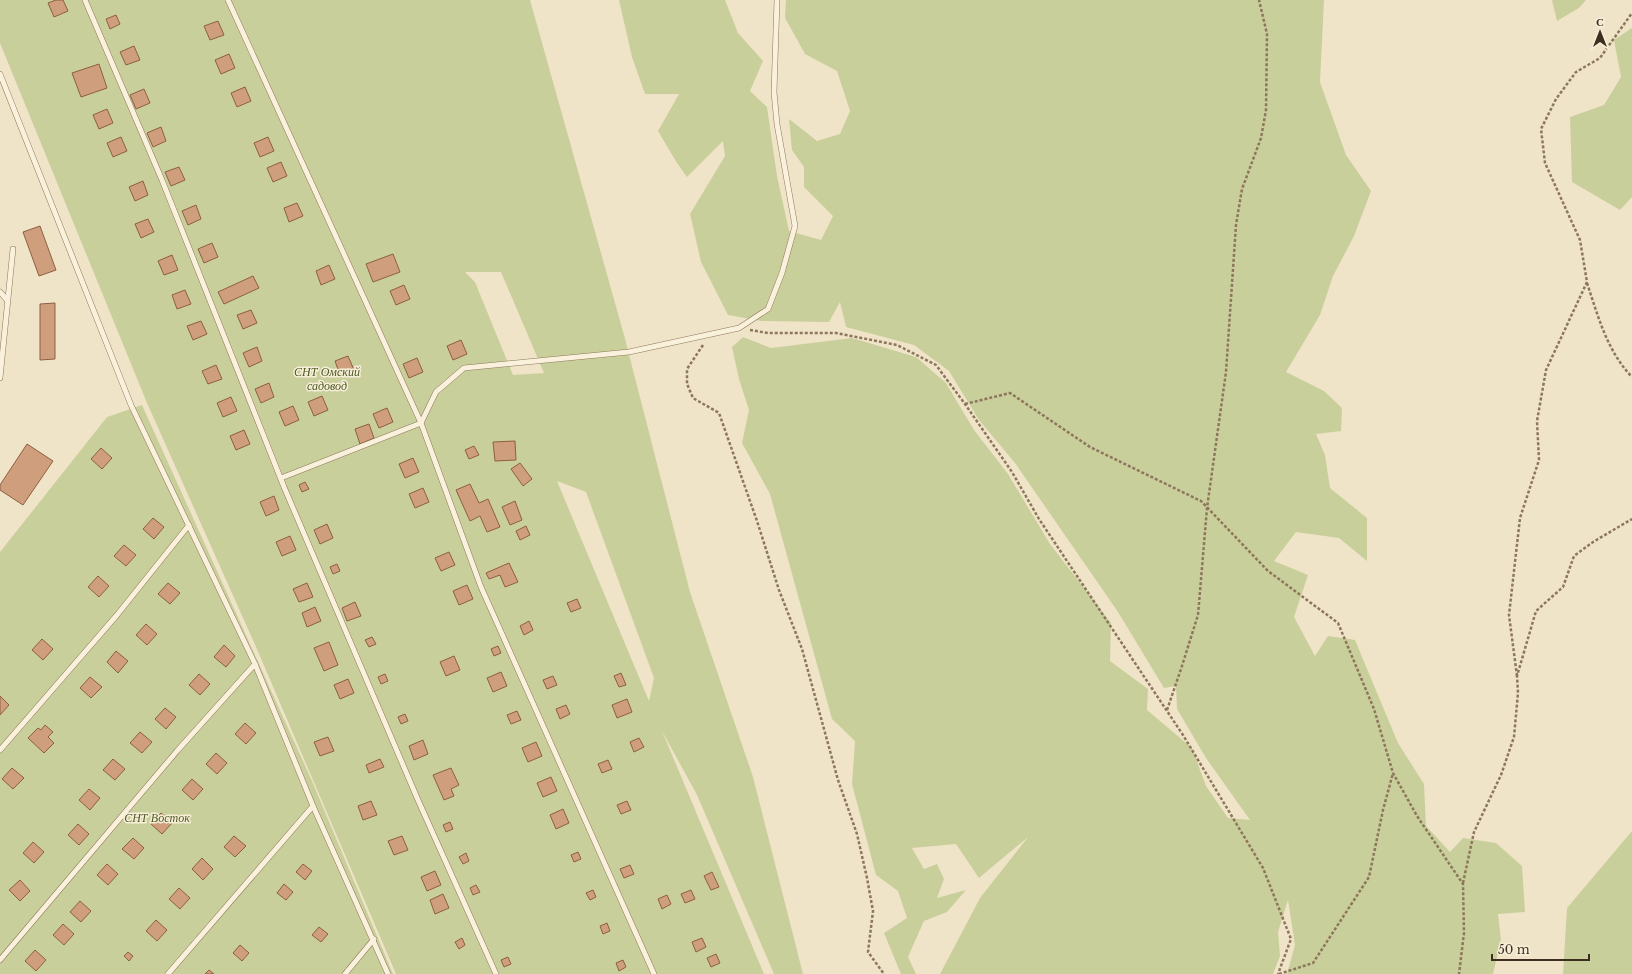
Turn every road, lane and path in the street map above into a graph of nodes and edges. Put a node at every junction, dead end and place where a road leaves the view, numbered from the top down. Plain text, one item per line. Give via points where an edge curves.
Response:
1 (85, 0) edge
2 (228, 0) edge
3 (777, 0) edge
4 (1259, 0) edge
5 (1632, 13) edge
6 (0, 74) edge
7 (12, 249) dead end
8 (1587, 282) junction
9 (0, 292) edge
10 (7, 300) junction
11 (739, 328) junction
12 (710, 335) junction
13 (1632, 377) edge
14 (0, 378) edge
15 (965, 404) junction
16 (421, 423) junction
17 (281, 478) junction
18 (1208, 508) junction
19 (1632, 519) edge
20 (189, 525) junction
21 (256, 664) junction
22 (1517, 676) junction
23 (1166, 710) junction
24 (0, 750) edge
25 (1393, 773) junction
26 (313, 806) junction
27 (1463, 884) junction
28 (374, 939) junction
29 (0, 960) edge
30 (168, 974) edge
31 (345, 974) edge
32 (388, 974) edge
33 (496, 974) edge
34 (654, 974) edge
35 (884, 974) edge
36 (1279, 974) edge
37 (1459, 974) edge

1 - 17 lane via 162,180
2 - 16 lane
3 - 11 lane via 774,92 795,226 782,273 768,309
4 - 18 path via 1267,34 1266,110 1262,138 1242,189 1236,226 1226,372
5 - 8 path via 1600,58 1576,72 1556,99 1541,129 1546,163 1580,240
6 - 20 lane via 131,405
7 - 10 lane
8 - 13 path via 1607,342
8 - 22 path via 1546,370 1543,385 1537,421 1539,460 1520,518 1508,615
9 - 10 lane
10 - 14 lane
11 - 12 lane
11 - 15 path via 768,333 836,333 897,345 936,365
12 - 16 lane via 630,352 464,368 436,392
12 - 35 path via 687,369 687,384 693,398 720,413 779,590 802,649 867,878 873,911 868,952
15 - 18 path via 1010,393 1090,447 1201,501
15 - 23 path
16 - 17 lane
16 - 34 lane via 481,587
17 - 33 lane via 418,800
18 - 23 path via 1198,614
18 - 25 path via 1268,571 1338,623 1374,710
19 - 22 path via 1574,556 1562,587 1536,611
20 - 21 lane
20 - 24 lane via 117,615
21 - 26 lane
21 - 29 lane via 177,751
22 - 27 path via 1514,737 1501,775 1474,832
23 - 36 path via 1263,868 1290,939
25 - 27 path via 1417,816
25 - 36 path via 1369,878 1313,963
26 - 28 lane
26 - 30 lane
27 - 37 path via 1464,933
28 - 31 lane
28 - 32 lane

